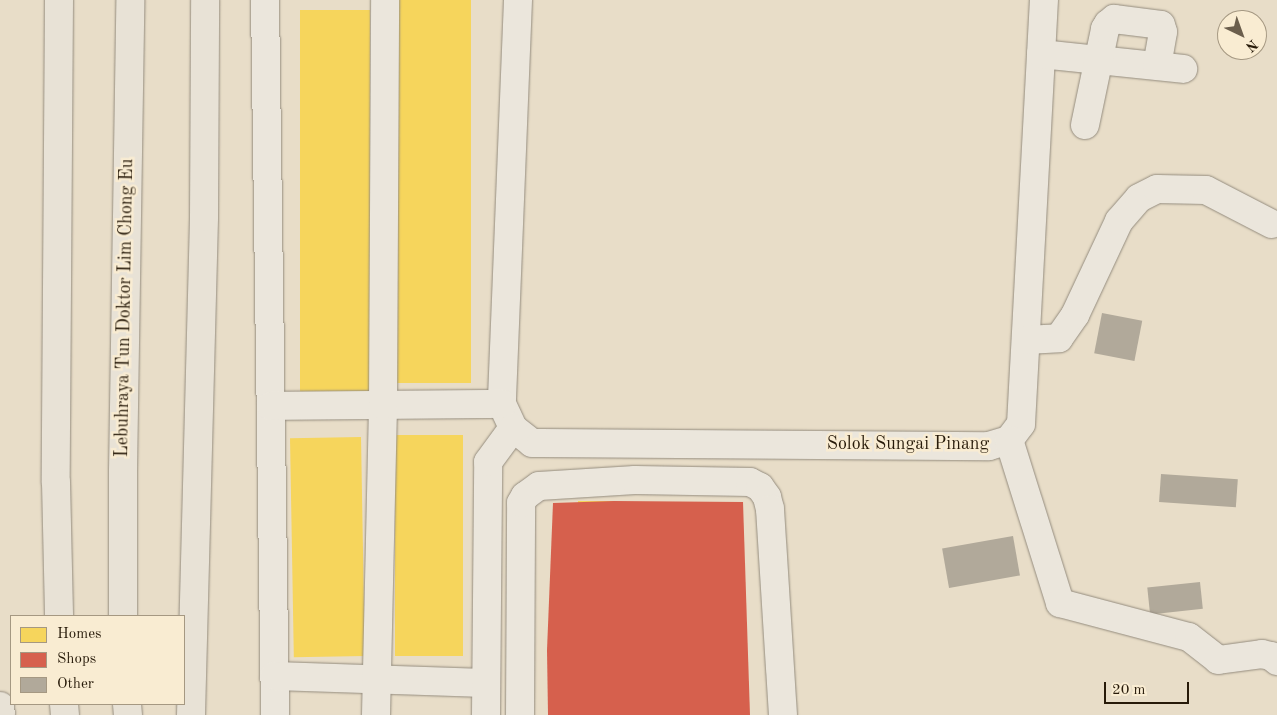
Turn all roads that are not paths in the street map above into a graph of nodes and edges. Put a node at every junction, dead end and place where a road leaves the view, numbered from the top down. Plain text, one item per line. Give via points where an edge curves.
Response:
1 (59, 0) edge
2 (130, 0) edge
3 (196, 0) edge
4 (214, 0) edge
5 (265, 0) edge
6 (385, 0) edge
7 (518, 0) edge
8 (1044, 0) edge
9 (205, 13) edge
10 (1041, 54) junction
11 (1099, 59) junction
12 (1085, 125) dead end
13 (1272, 224) dead end
14 (1026, 340) junction
15 (502, 404) junction
16 (383, 405) junction
17 (271, 406) junction
18 (513, 428) junction
19 (1009, 440) junction
20 (633, 443) junction
21 (635, 480) junction
22 (59, 615) edge
23 (123, 615) edge
24 (1277, 661) edge
25 (274, 676) junction
26 (376, 680) junction
27 (486, 683) junction
28 (0, 706) edge
29 (1, 715) edge
30 (191, 715) edge
31 (275, 715) edge
32 (376, 715) edge
33 (486, 715) edge
34 (520, 715) edge
35 (783, 715) edge

1 - 22 highway via 56,482
2 - 23 highway, Lebuhraya Tun Doktor Lim Chong Eu
3 - 9 highway
4 - 9 highway
5 - 17 street
6 - 16 street
7 - 15 street
8 - 10 street, Solok Sungai Pinang
9 - 30 highway via 204,217
10 - 11 street
10 - 14 street, Solok Sungai Pinang
11 - 11 street via 1105,29 1114,19 1144,22 1161,25 1170,67
11 - 12 street
13 - 14 street via 1206,190 1158,189 1139,198 1119,220 1076,314 1059,338
14 - 19 street, Solok Sungai Pinang via 1021,424
15 - 16 street
15 - 18 street
16 - 17 street
16 - 26 street
17 - 25 street
18 - 20 street, Solok Sungai Pinang via 532,443
18 - 27 street via 488,462
19 - 20 street, Solok Sungai Pinang via 989,446
19 - 24 street via 1060,603 1189,637 1218,660 1262,654
20 - 21 street
21 - 34 street via 539,486 521,503
21 - 35 street via 750,482 760,487 767,497
25 - 26 street
25 - 31 street
26 - 27 street
26 - 32 street
27 - 33 street
28 - 29 highway

